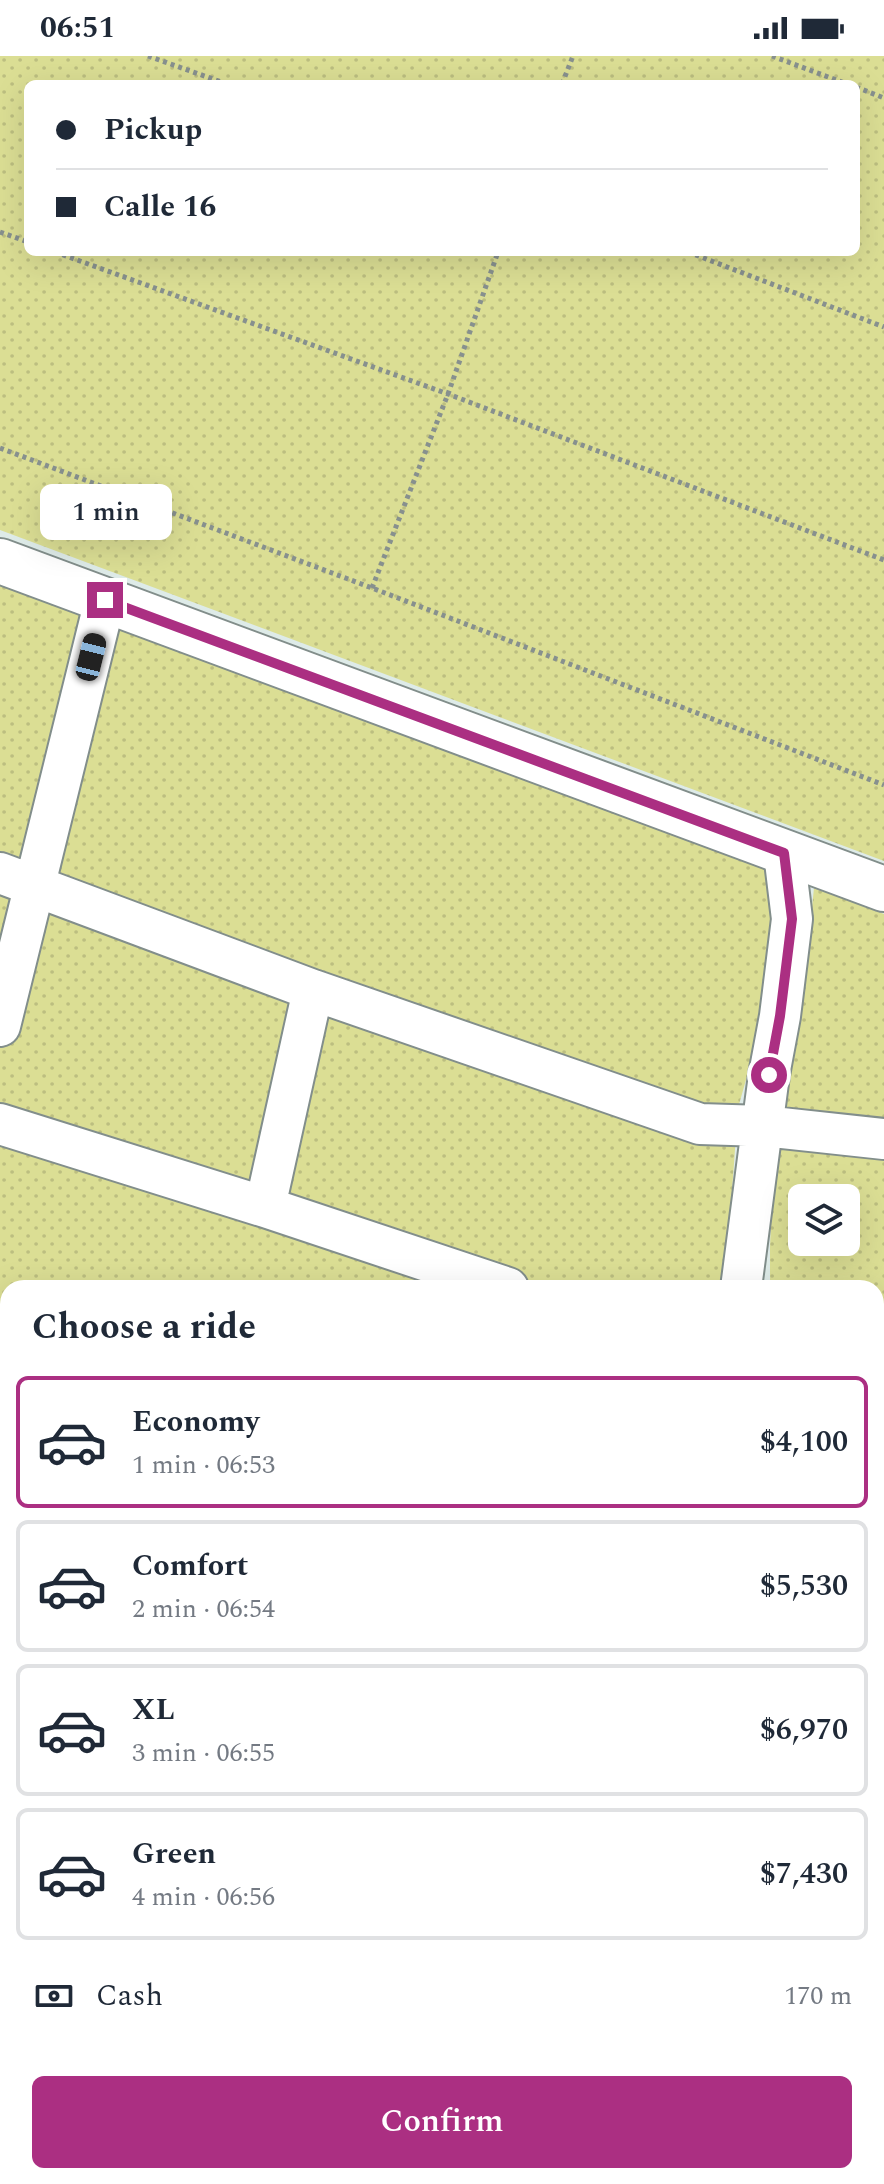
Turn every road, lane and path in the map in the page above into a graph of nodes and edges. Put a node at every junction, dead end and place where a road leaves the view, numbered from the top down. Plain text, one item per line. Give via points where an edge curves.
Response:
1 (148, 56) edge
2 (573, 56) edge
3 (772, 56) edge
4 (216, 80) edge
5 (564, 80) edge
6 (836, 80) edge
7 (860, 89) edge
8 (884, 98) edge
9 (0, 232) edge
10 (24, 241) edge
11 (66, 256) edge
12 (497, 256) edge
13 (698, 256) edge
14 (884, 327) edge
15 (448, 394) junction
16 (0, 448) edge
17 (884, 560) edge
18 (0, 561) edge
19 (372, 588) junction
20 (105, 600) junction
21 (884, 785) edge
22 (784, 853) junction
23 (17, 879) edge
24 (884, 889) edge
25 (313, 990) junction
26 (0, 1026) edge
27 (0, 1124) edge
28 (763, 1126) junction
29 (884, 1139) edge
30 (265, 1207) junction
31 (484, 1280) edge
32 (742, 1280) edge

1 - 4 path
2 - 5 path
3 - 6 path
7 - 8 path
9 - 10 path
11 - 15 path
12 - 15 path
13 - 14 path
15 - 17 path
15 - 19 path
16 - 19 path
18 - 20 street
19 - 21 path
20 - 22 street
20 - 23 street
22 - 24 street
22 - 28 street via 792,919
23 - 25 street
23 - 26 street
25 - 28 street via 700,1124
25 - 30 street
27 - 30 street
28 - 29 street
28 - 32 street
30 - 31 street

